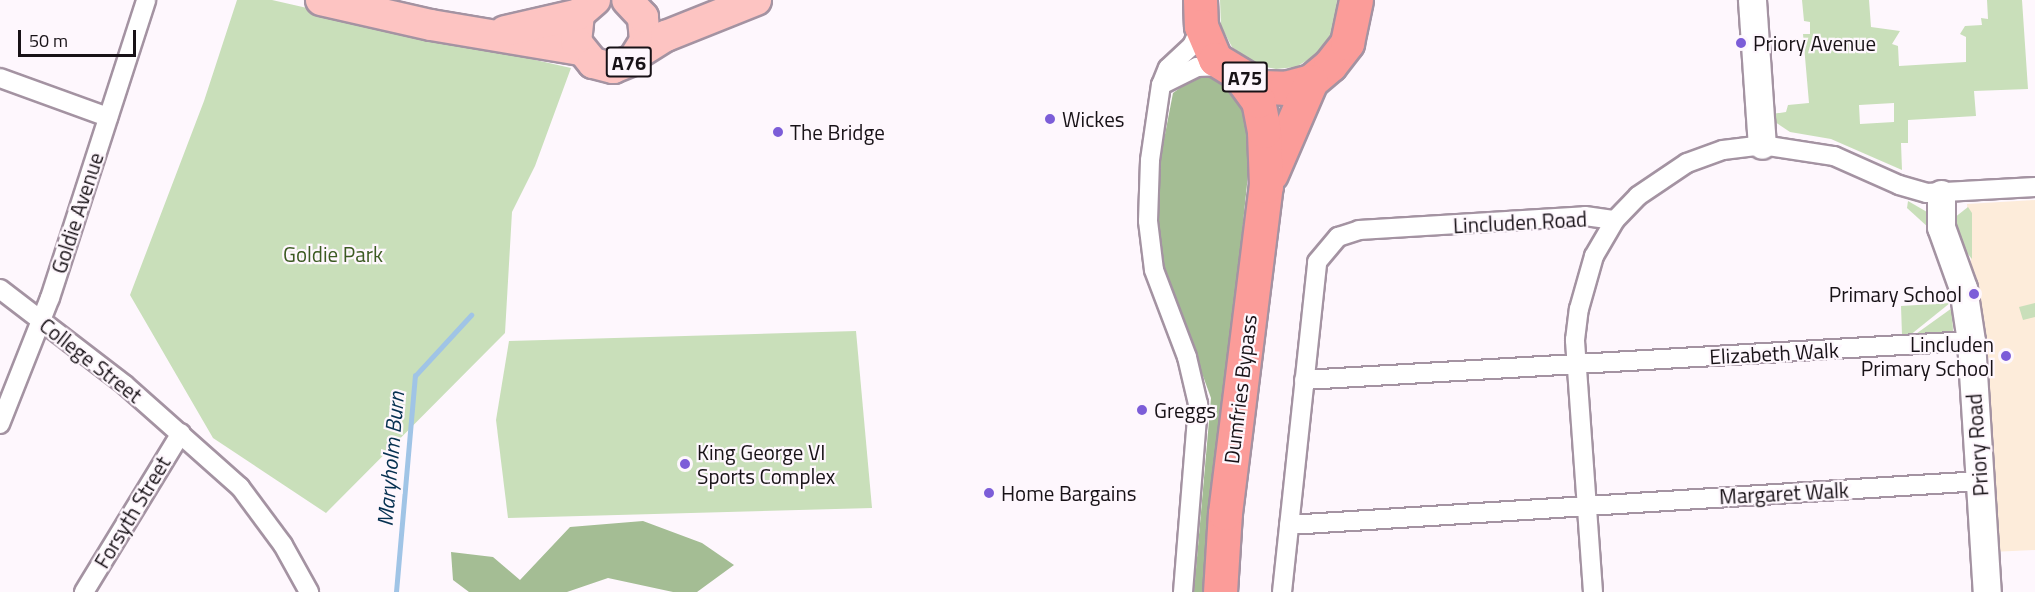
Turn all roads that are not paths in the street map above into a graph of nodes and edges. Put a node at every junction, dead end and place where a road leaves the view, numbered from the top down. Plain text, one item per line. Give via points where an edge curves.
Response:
1 (146, 0) edge
2 (321, 0) edge
3 (627, 0) edge
4 (756, 0) edge
5 (1356, 0) edge
6 (1752, 0) edge
7 (587, 7) edge
8 (1201, 13) edge
9 (493, 34) junction
10 (580, 50) junction
11 (640, 52) junction
12 (1232, 70) junction
13 (0, 78) edge
14 (1311, 81) junction
15 (1161, 85) junction
16 (108, 117) junction
17 (1762, 145) junction
18 (1266, 186) junction
19 (2035, 187) edge
20 (1941, 194) junction
21 (1615, 220) junction
22 (0, 289) edge
23 (40, 320) junction
24 (1971, 341) junction
25 (1577, 364) junction
26 (1304, 380) junction
27 (0, 424) edge
28 (181, 433) junction
29 (1980, 481) junction
30 (1588, 506) junction
31 (1289, 525) junction
32 (84, 592) edge
33 (309, 592) edge
34 (1184, 592) edge
35 (1220, 592) edge
36 (1282, 592) edge
37 (1593, 592) edge
38 (1987, 592) edge

1 - 16 street, Goldie Avenue
2 - 9 main road, A76
3 - 11 main road, A76 via 643,17 646,28
4 - 11 main road, A76 via 666,36
5 - 14 highway, A75 via 1347,42 1330,65
6 - 17 street
7 - 9 main road, A76
7 - 10 main road, A76 via 575,32
8 - 12 highway, A75 via 1215,59
8 - 15 street via 1192,46 1168,68
9 - 10 main road, A76
10 - 11 main road, A76 via 593,63 613,68 633,60
12 - 14 highway, A75 via 1261,87 1285,88
12 - 15 street via 1197,67
12 - 18 highway, Dumfries Bypass / A75 via 1258,101 1264,130
13 - 16 street
14 - 18 highway, Dumfries Bypass / A75
15 - 34 street via 1150,159 1149,247 1196,387 1198,404
16 - 23 street, Goldie Avenue
17 - 20 street, Lincluden Road via 1834,156 1899,185
17 - 21 street, Lincluden Road via 1723,150 1687,163 1653,183
18 - 35 highway, Dumfries Bypass / A75 via 1225,513
19 - 20 street, Lincluden Road
20 - 24 street, Priory Road via 1941,227 1963,288
21 - 25 street via 1594,256 1582,291 1575,340
21 - 26 street, Lincluden Road via 1585,216 1359,230 1338,237 1317,262
22 - 23 street, College Street
23 - 27 street, Goldie Avenue
23 - 28 street, College Street
24 - 25 street, Elizabeth Walk
24 - 29 street, Priory Road
25 - 26 street, Elizabeth Walk
25 - 30 street
26 - 31 street, Lincluden Road
28 - 32 street, Forsyth Street
28 - 33 street, College Street via 240,487 283,545
29 - 30 street, Margaret Walk
29 - 38 street, Priory Road
30 - 31 street, Margaret Walk
30 - 37 street
31 - 36 street, Lincluden Road

